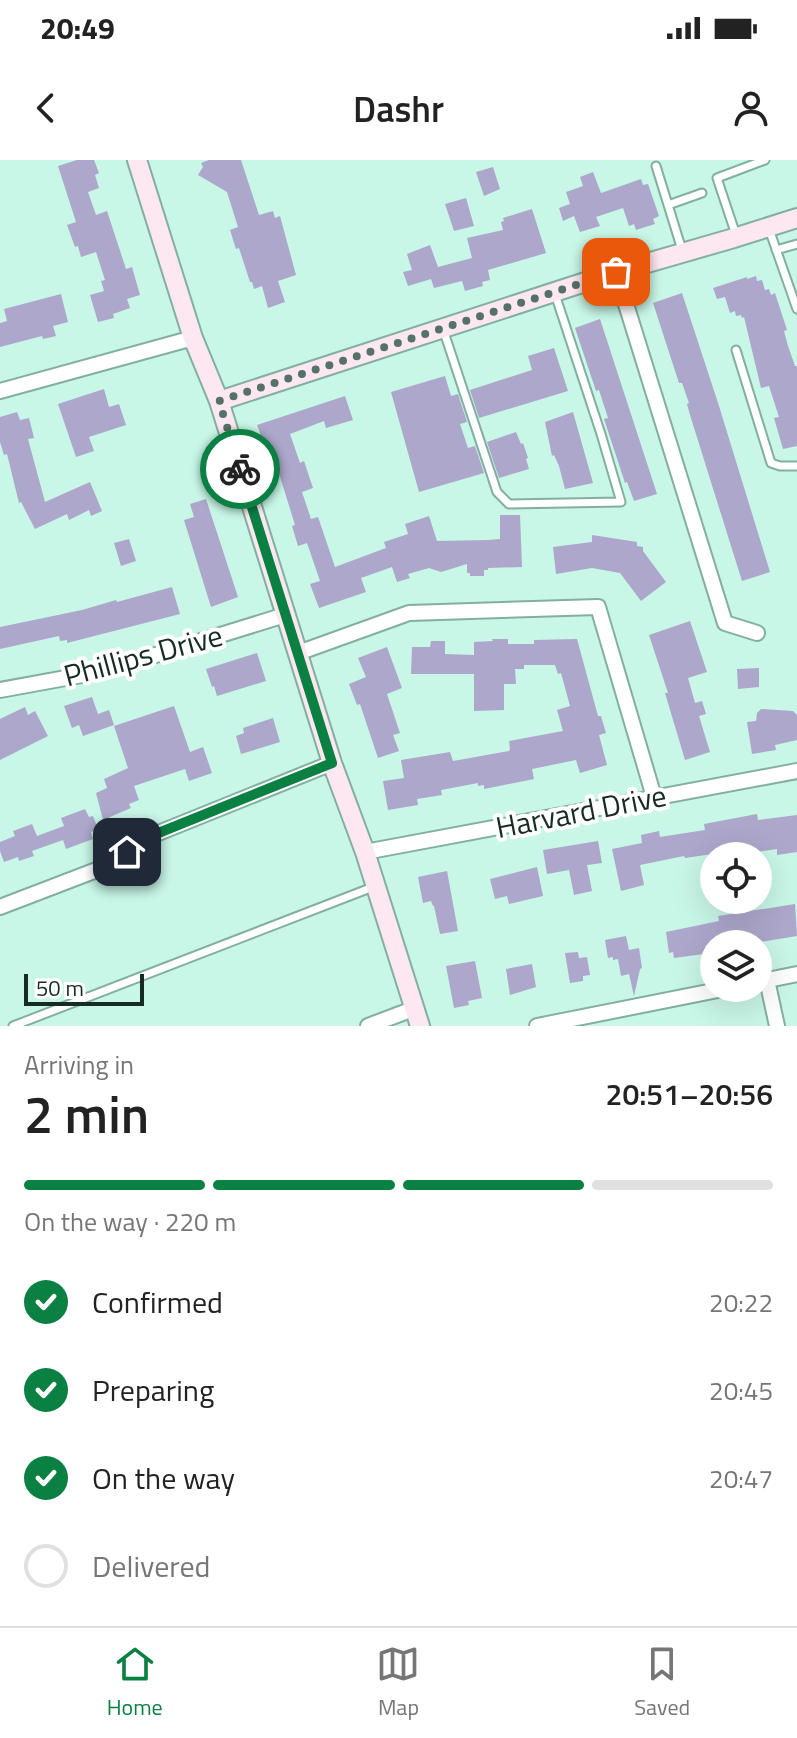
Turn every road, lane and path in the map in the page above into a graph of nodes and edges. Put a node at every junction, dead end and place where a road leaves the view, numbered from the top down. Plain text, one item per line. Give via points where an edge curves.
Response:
1 (137, 160) edge
2 (765, 160) edge
3 (656, 166) dead end
4 (702, 193) dead end
5 (668, 205) junction
6 (796, 222) edge
7 (769, 227) junction
8 (737, 238) junction
9 (797, 244) edge
10 (776, 250) junction
11 (683, 252) junction
12 (616, 272) junction
13 (554, 292) junction
14 (797, 309) edge
15 (442, 328) junction
16 (193, 338) junction
17 (736, 350) dead end
18 (0, 391) edge
19 (219, 401) junction
20 (797, 466) edge
21 (285, 615) junction
22 (757, 633) dead end
23 (298, 653) junction
24 (0, 690) edge
25 (332, 763) junction
26 (797, 771) edge
27 (654, 797) junction
28 (365, 852) junction
29 (375, 886) junction
30 (0, 907) edge
31 (797, 974) edge
32 (772, 979) edge
33 (700, 994) edge
34 (769, 1002) edge
35 (416, 1017) edge
36 (13, 1026) edge
37 (368, 1026) edge
38 (537, 1026) edge
39 (777, 1026) edge

1 - 16 street
2 - 8 lane via 717,178
3 - 5 lane
4 - 5 lane
5 - 11 lane
6 - 7 street
7 - 8 street
7 - 10 lane
8 - 11 street
9 - 10 lane
10 - 14 lane
11 - 12 street
12 - 13 street
12 - 22 street via 725,623
13 - 15 street
13 - 15 lane via 621,502 509,504 497,492
15 - 19 street
16 - 18 street
16 - 19 street
17 - 20 lane via 771,463
19 - 21 street
21 - 23 street
21 - 24 street, Phillips Drive via 104,671
23 - 25 street
23 - 27 street via 409,613 598,607
25 - 28 street
25 - 30 street via 146,838 107,866
26 - 27 street, Harvard Drive
27 - 28 street, Harvard Drive
28 - 29 street
29 - 35 street
29 - 36 lane
31 - 32 street
33 - 38 street
34 - 39 street
35 - 37 street

